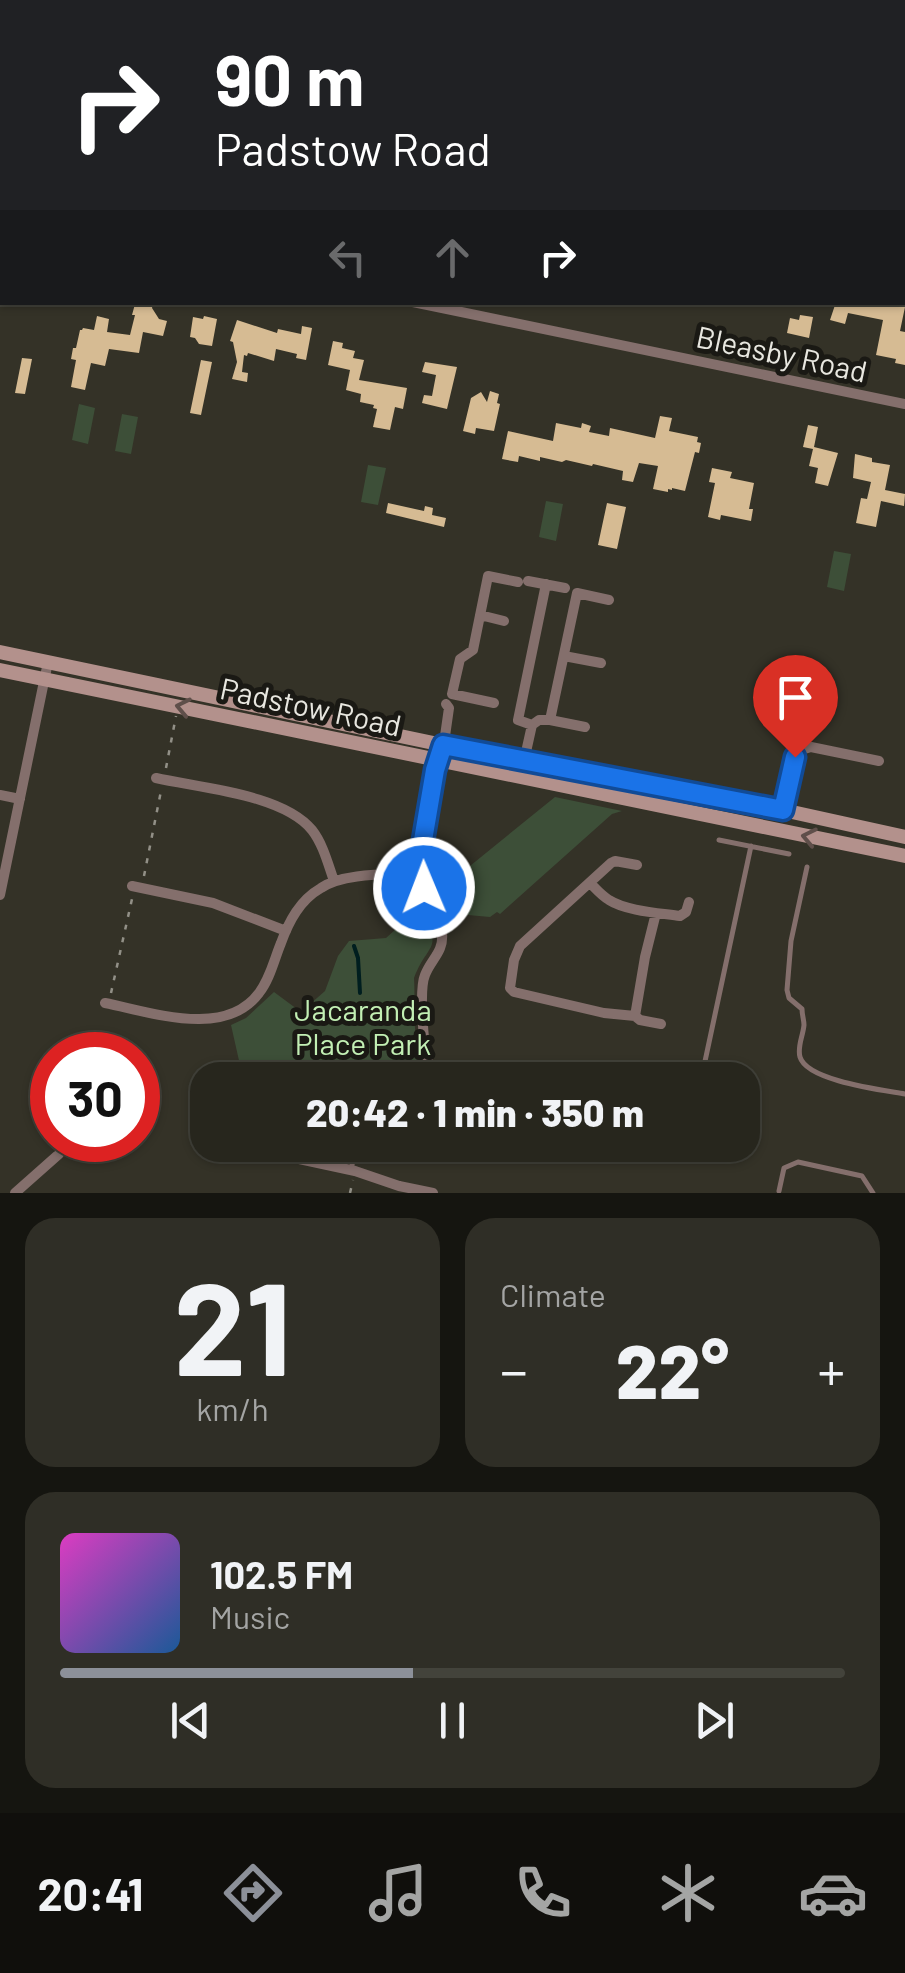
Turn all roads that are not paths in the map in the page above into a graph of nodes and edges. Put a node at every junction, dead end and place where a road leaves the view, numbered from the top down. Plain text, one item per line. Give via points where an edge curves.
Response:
1 (427, 305) edge
2 (905, 404) edge
3 (546, 584) junction
4 (565, 588) dead end
5 (609, 600) dead end
6 (480, 615) junction
7 (504, 620) dead end
8 (0, 652) edge
9 (564, 656) junction
10 (48, 662) junction
11 (601, 664) dead end
12 (0, 670) edge
13 (45, 679) junction
14 (494, 703) dead end
15 (446, 704) dead end
16 (550, 720) junction
17 (532, 725) junction
18 (584, 727) dead end
19 (443, 745) junction
20 (438, 760) junction
21 (524, 761) junction
22 (879, 761) dead end
23 (156, 778) road end
24 (0, 795) edge
25 (20, 800) junction
26 (783, 810) junction
27 (905, 837) edge
28 (719, 840) dead end
29 (750, 846) junction
30 (789, 854) dead end
31 (905, 856) edge
32 (636, 864) dead end
33 (807, 867) dead end
34 (420, 873) junction
35 (334, 881) junction
36 (590, 884) junction
37 (132, 886) road end
38 (0, 895) edge
39 (689, 902) dead end
40 (656, 913) junction
41 (286, 930) junction
42 (105, 1003) road end
43 (635, 1016) junction
44 (662, 1024) dead end
45 (428, 1062) edge
46 (706, 1062) edge
47 (905, 1094) edge
48 (50, 1162) edge
49 (313, 1162) edge
50 (353, 1162) edge
51 (351, 1170) junction
52 (779, 1190) dead end
53 (15, 1193) edge
54 (433, 1193) edge
55 (873, 1193) edge

1 - 2 street, Bleasby Road
3 - 4 street
3 - 6 street via 488,576
3 - 17 street via 518,720
5 - 9 street via 577,593
6 - 7 street
6 - 14 street via 452,694
8 - 10 main road, Padstow Road
9 - 11 street
9 - 16 street
10 - 13 street
10 - 19 main road, Padstow Road
12 - 13 main road, Padstow Road
20 -> 13 main road, Padstow Road
13 - 25 street
15 - 19 street
16 - 17 street
16 - 18 street
17 - 21 street
19 - 20 street
19 - 21 main road, Padstow Road
31 -> 20 main road, Padstow Road
20 - 34 street
21 - 26 main road, Padstow Road
22 - 26 street via 801,750
23 - 35 street via 287,810 314,833
24 - 25 street
25 - 38 street
26 - 27 main road, Padstow Road
28 - 29 lane
29 - 30 lane
29 - 46 lane
32 - 36 street via 615,861
33 - 47 lane via 787,990 802,1009 798,1054 818,1074
34 - 35 street
34 - 45 street via 442,936 423,980
35 - 41 street via 306,899
36 - 40 street via 617,904
36 - 43 street via 520,946 510,988
37 - 41 street via 213,903
39 - 40 street via 680,916
40 - 43 street
41 - 42 street via 257,996 228,1015 188,1019
43 - 44 street
48 - 53 street
49 - 51 street
50 - 51 lane
51 - 54 street
52 - 55 lane via 784,1168 798,1162 862,1176

